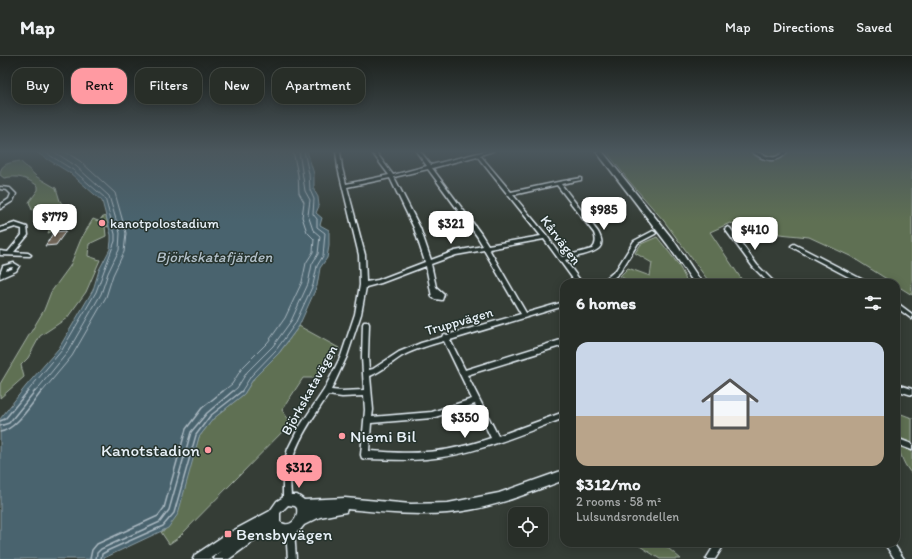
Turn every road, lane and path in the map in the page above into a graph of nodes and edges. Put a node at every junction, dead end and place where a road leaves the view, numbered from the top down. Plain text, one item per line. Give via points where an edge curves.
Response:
1 (343, 174) edge
2 (390, 174) edge
3 (403, 174) edge
4 (435, 174) edge
5 (493, 174) edge
6 (617, 174) edge
7 (392, 177) junction
8 (579, 179) dead end
9 (558, 183) junction
10 (345, 186) junction
11 (0, 188) edge
12 (509, 194) junction
13 (0, 207) edge
14 (728, 229) dead end
15 (0, 230) edge
16 (653, 233) dead end
17 (545, 237) junction
18 (794, 246) dead end
19 (486, 247) junction
20 (0, 253) edge
21 (10, 253) junction
22 (28, 255) dead end
23 (561, 259) junction
24 (428, 263) junction
25 (576, 279) edge
26 (609, 279) edge
27 (695, 279) edge
28 (768, 279) edge
29 (857, 279) edge
30 (363, 285) junction
31 (434, 289) dead end
32 (560, 305) edge
33 (902, 309) edge
34 (524, 315) junction
35 (912, 317) edge
36 (366, 324) dead end
37 (445, 337) junction
38 (560, 343) edge
39 (463, 372) junction
40 (366, 374) junction
41 (900, 388) edge
42 (326, 392) junction
43 (912, 392) edge
44 (367, 393) junction
45 (477, 400) junction
46 (560, 416) edge
47 (369, 420) junction
48 (496, 440) junction
49 (900, 442) edge
50 (912, 447) edge
51 (560, 476) edge
52 (288, 500) junction
53 (302, 505) junction
54 (361, 506) junction
55 (274, 515) junction
56 (302, 520) junction
57 (278, 528) junction
58 (290, 530) junction
59 (718, 547) edge
60 (891, 547) edge
61 (200, 559) edge
62 (220, 559) edge
63 (292, 559) edge
64 (710, 559) edge
65 (900, 559) edge

1 - 10 street, Björkskatavägen
2 - 7 street
3 - 7 street
4 - 19 street
5 - 12 street, Kårvägen
6 - 27 main road via 671,243
7 - 10 street
7 - 24 street via 419,234
8 - 9 street
9 - 12 street
9 - 23 street via 596,233 598,241 594,250
10 - 30 street, Björkskatavägen via 362,255
11 - 13 street via 8,189 14,194 11,200
12 - 17 street, Kårvägen
14 - 28 street via 755,266
15 - 21 street via 15,225 24,228 25,235
16 - 26 street via 636,242 618,271
17 - 19 street
17 - 23 street, Kårvägen
18 - 29 street
19 - 24 street via 455,253
19 - 34 street
20 - 21 street
21 - 22 street
23 - 25 street, Kårvägen
24 - 30 street via 379,282
24 - 31 street
30 - 42 street, Björkskatavägen via 349,343
32 - 34 street, Truppvägen
33 - 35 street
34 - 37 street, Truppvägen
36 - 40 street
37 - 39 street
37 - 40 street, Truppvägen via 411,349
38 - 39 street
39 - 45 street
40 - 44 street
41 - 43 street
42 - 44 street
42 - 52 street, Björkskatavägen via 292,449 287,467
44 - 47 street
45 - 47 street via 432,415
45 - 48 street
46 - 48 street
47 - 48 street via 365,455 431,456
49 - 50 street
51 - 54 main road via 499,498 467,505 412,509
52 - 53 main road
52 - 55 main road via 279,505
53 - 54 main road via 345,503
53 - 56 main road
54 - 56 main road via 326,510
55 - 57 main road via 274,522
55 - 61 main road
56 - 58 main road
57 - 58 main road
57 - 62 main road via 256,533
58 - 63 street
59 - 64 street
60 - 65 street

